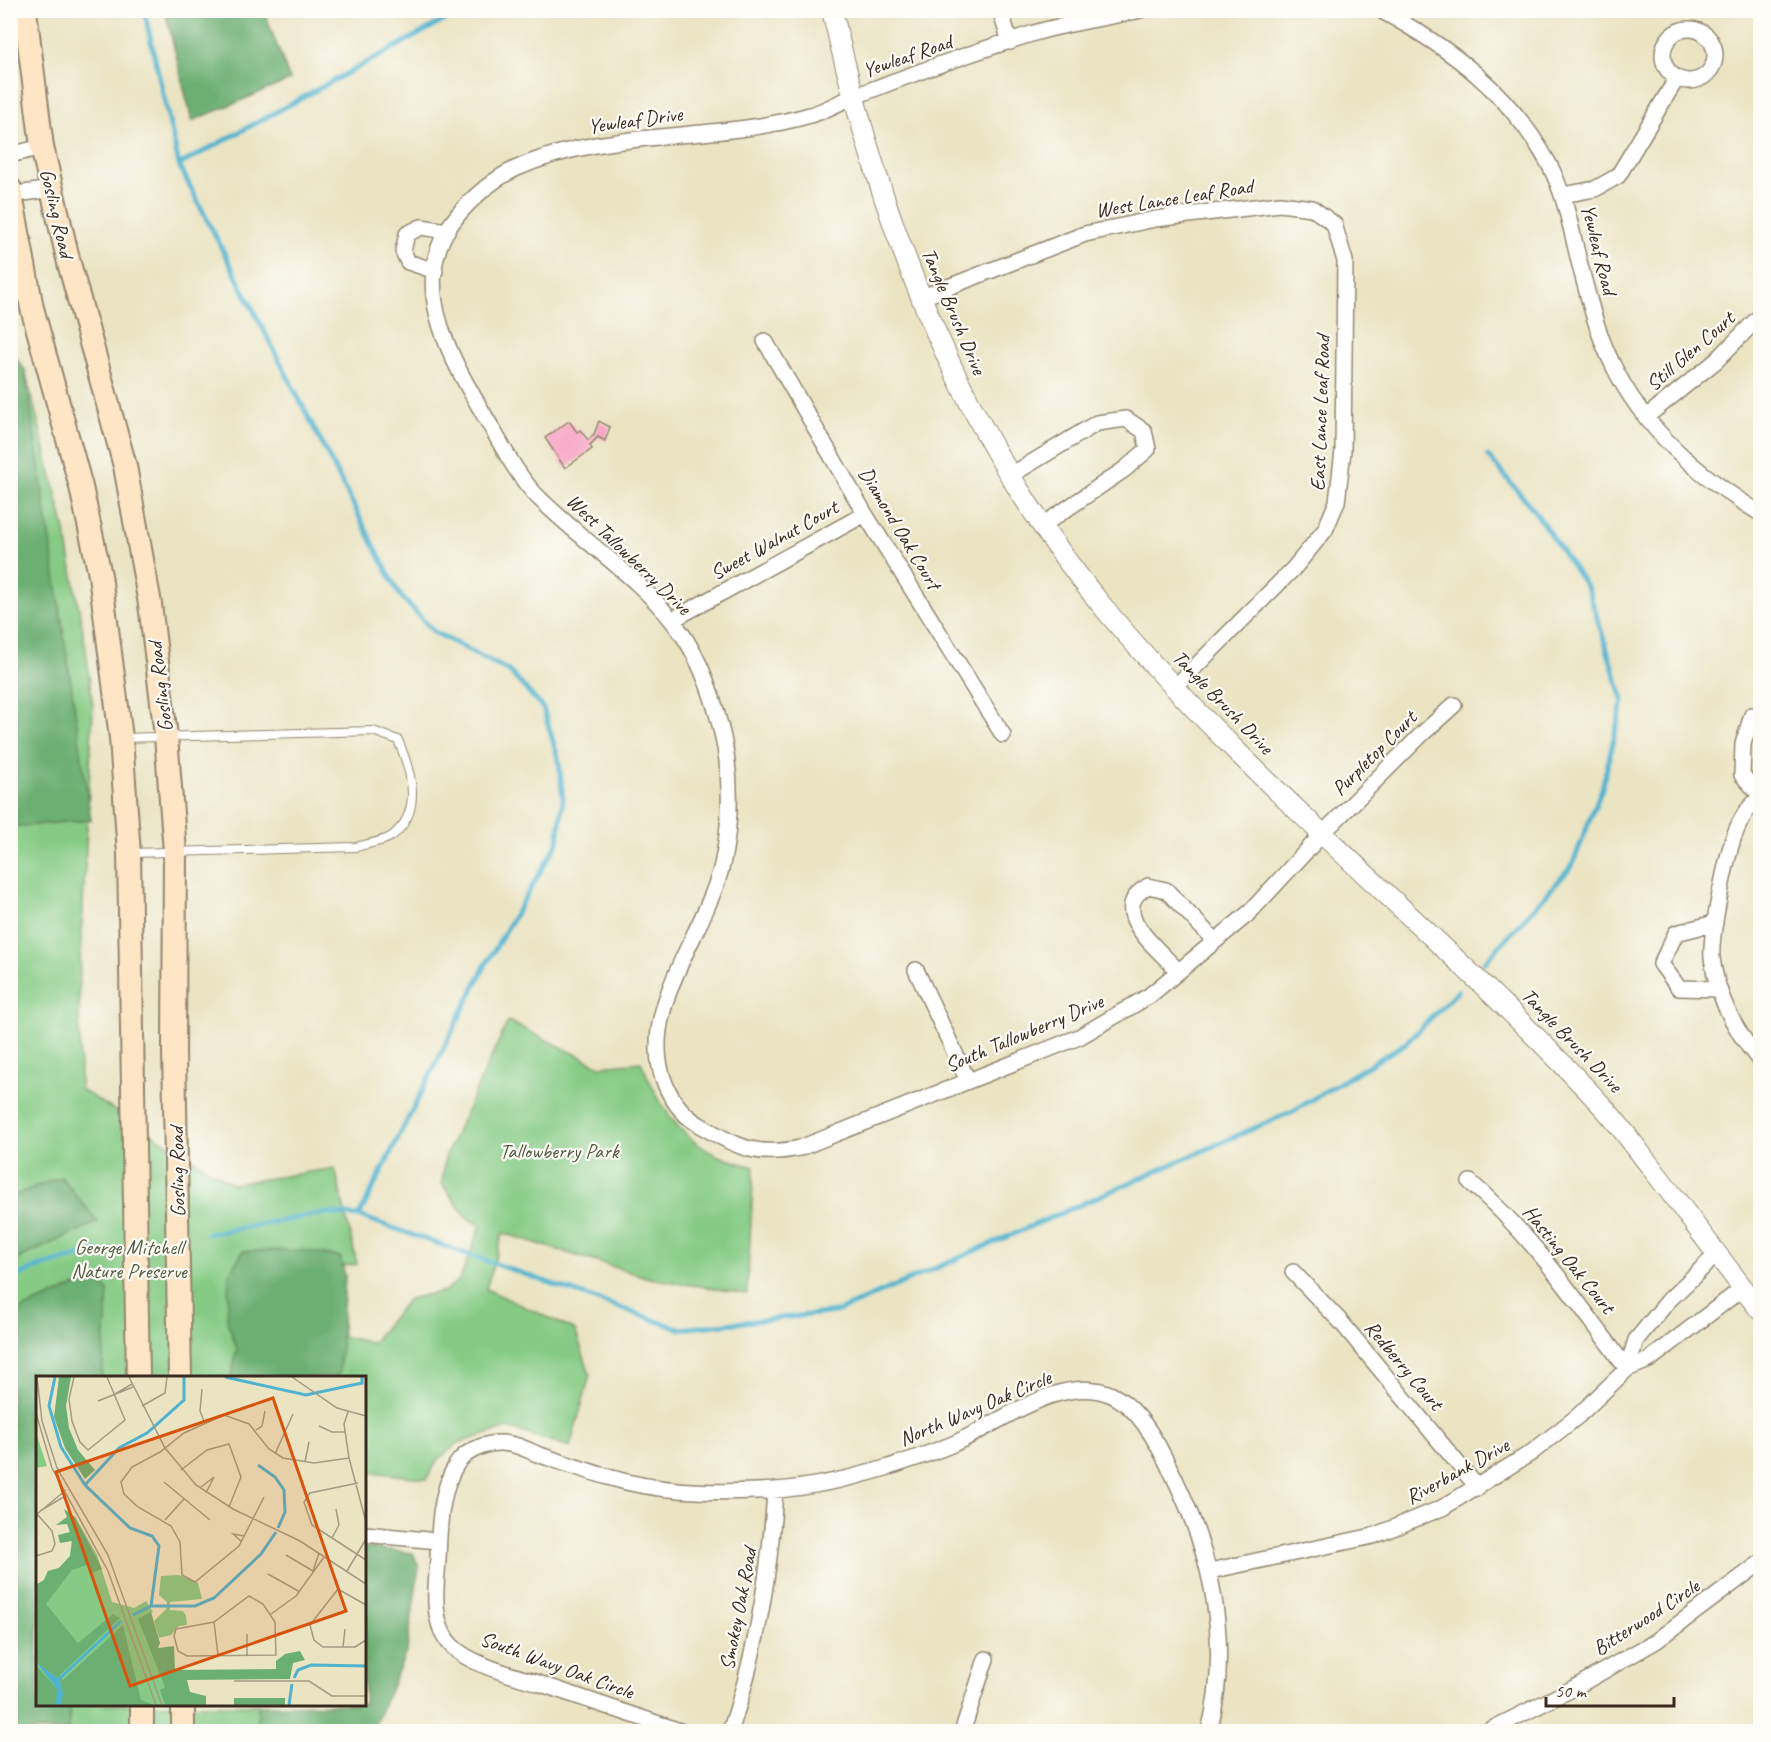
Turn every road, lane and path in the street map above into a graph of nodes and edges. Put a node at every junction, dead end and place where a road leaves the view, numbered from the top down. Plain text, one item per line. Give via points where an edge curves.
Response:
1 (25, 10) edge
2 (832, 10) edge
3 (1000, 10) edge
4 (1141, 10) edge
5 (1380, 10) edge
6 (1010, 42) junction
7 (1677, 78) dead end
8 (852, 97) junction
9 (42, 147) junction
10 (10, 155) edge
11 (52, 189) junction
12 (11, 193) edge
13 (1563, 195) junction
14 (1334, 224) joint
15 (447, 231) junction
16 (438, 254) joint
17 (435, 271) junction
18 (920, 298) junction
19 (1761, 316) edge
20 (765, 341) dead end
21 (1646, 417) junction
22 (1011, 475) junction
23 (1761, 513) edge
24 (865, 514) junction
25 (1043, 525) junction
26 (672, 620) junction
27 (1175, 687) junction
28 (1454, 705) dead end
29 (1752, 715) dead end
30 (1003, 735) dead end
31 (166, 736) junction
32 (121, 738) junction
33 (1761, 797) edge
34 (1324, 832) junction
35 (175, 852) junction
36 (129, 854) junction
37 (1715, 923) junction
38 (1214, 940) junction
39 (916, 970) dead end
40 (1178, 971) junction
41 (1719, 989) junction
42 (1761, 1061) edge
43 (968, 1081) junction
44 (789, 1150) joint
45 (1470, 1182) dead end
46 (1718, 1253) junction
47 (1293, 1272) dead end
48 (1743, 1288) junction
49 (1761, 1310) edge
50 (1627, 1370) junction
51 (138, 1376) edge
52 (180, 1376) edge
53 (1478, 1488) junction
54 (774, 1491) junction
55 (366, 1534) edge
56 (438, 1541) junction
57 (1761, 1563) edge
58 (1210, 1571) junction
59 (986, 1659) dead end
60 (142, 1706) edge
61 (183, 1706) edge
62 (142, 1731) edge
63 (183, 1731) edge
64 (683, 1731) edge
65 (730, 1731) edge
66 (962, 1731) edge
67 (1209, 1731) edge
68 (1486, 1731) edge

1 - 9 main road, Gosling Road
2 - 8 street, Tangle Brush Drive
3 - 6 street
4 - 6 street, Yewleaf Road via 1033,33
5 - 13 street, Yewleaf Road via 1423,33 1480,76 1528,131
6 - 8 street, Yewleaf Road
7 - 13 street via 1618,176 1595,189
8 - 15 street, Yewleaf Drive via 812,115 781,121 565,152 512,170 486,188
8 - 18 street, Tangle Brush Drive via 875,175
9 - 10 street
9 - 11 main road, Gosling Road
11 - 12 street
11 - 31 main road, Gosling Road via 125,466 150,604
12 - 32 main road, Gosling Road via 32,308 81,487 100,575
13 - 21 street, Yewleaf Road via 1601,337 1612,364
14 - 18 street, West Lance Leaf Road via 1312,208 1280,204 1136,222 1084,234
14 - 27 street, East Lance Leaf Road via 1345,261 1343,451 1337,502 1325,530 1294,568
15 - 16 street, Yewleaf Drive
15 - 17 street via 420,227 407,234 403,251 408,262
16 - 17 street, West Tallowberry Drive
17 - 26 street, West Tallowberry Drive via 435,303 441,329 509,459 532,491
18 - 22 street, Tangle Brush Drive via 968,402
19 - 21 street, Still Glen Court via 1716,361
20 - 24 street, Diamond Oak Court
21 - 23 street, Yewleaf Road via 1694,467
22 - 25 street, Tangle Brush Drive
22 - 25 street via 1097,423 1126,419 1144,431 1148,449
24 - 26 street, Sweet Walnut Court
24 - 30 street, Diamond Oak Court
25 - 27 street, Tangle Brush Drive via 1107,612
26 - 44 street, West Tallowberry Drive via 698,659 720,725 727,759 728,822 713,898 663,1010 658,1066 670,1095 695,1123 741,1148 760,1152
27 - 34 street, Tangle Brush Drive via 1227,744
28 - 34 street, Purpletop Court
29 - 33 street via 1743,744 1742,775
31 - 32 lane
31 - 35 main road, Gosling Road
31 - 35 lane via 373,731 398,740 410,767 414,790 407,818 391,837 355,847
32 - 36 main road, Gosling Road
33 - 37 street via 1743,817 1734,836
34 - 38 street, South Tallowberry Drive via 1249,913
34 - 46 street, Tangle Brush Drive via 1496,997 1610,1114
35 - 36 lane
35 - 52 main road, Gosling Road
36 - 51 main road, Gosling Road
37 - 41 street via 1712,957
37 - 41 street via 1676,933 1661,964 1679,988
38 - 40 street, South Tallowberry Drive
38 - 40 street via 1166,890 1148,886 1137,892 1130,902 1131,919
39 - 43 street
40 - 43 street, South Tallowberry Drive via 1149,996 1102,1025
41 - 42 street via 1733,1024
43 - 44 street, South Tallowberry Drive
45 - 50 street, Hasting Oak Court via 1503,1210
46 - 48 street, Tangle Brush Drive
46 - 50 street via 1669,1299 1636,1340
47 - 53 street, Redberry Court via 1341,1322
48 - 49 street, Tangle Brush Drive
48 - 50 street, Riverbank Drive via 1649,1360
50 - 53 street, Riverbank Drive via 1531,1454
53 - 58 street, Riverbank Drive via 1442,1508 1373,1536
54 - 56 street, North Wavy Oak Circle via 691,1491 641,1485 507,1443 483,1446 457,1463 447,1488
54 - 58 street, North Wavy Oak Circle via 823,1484 889,1467 953,1444 1047,1398 1071,1390 1098,1390 1117,1398 1158,1445 1196,1527
54 - 65 street, Smokey Oak Road via 764,1603 745,1688
55 - 56 street
56 - 64 street, South Wavy Oak Circle via 436,1614 451,1645 492,1667
57 - 68 street, Bitterwood Circle via 1656,1641 1572,1689
58 - 67 street via 1219,1651
59 - 66 street
60 - 62 main road
61 - 63 main road

